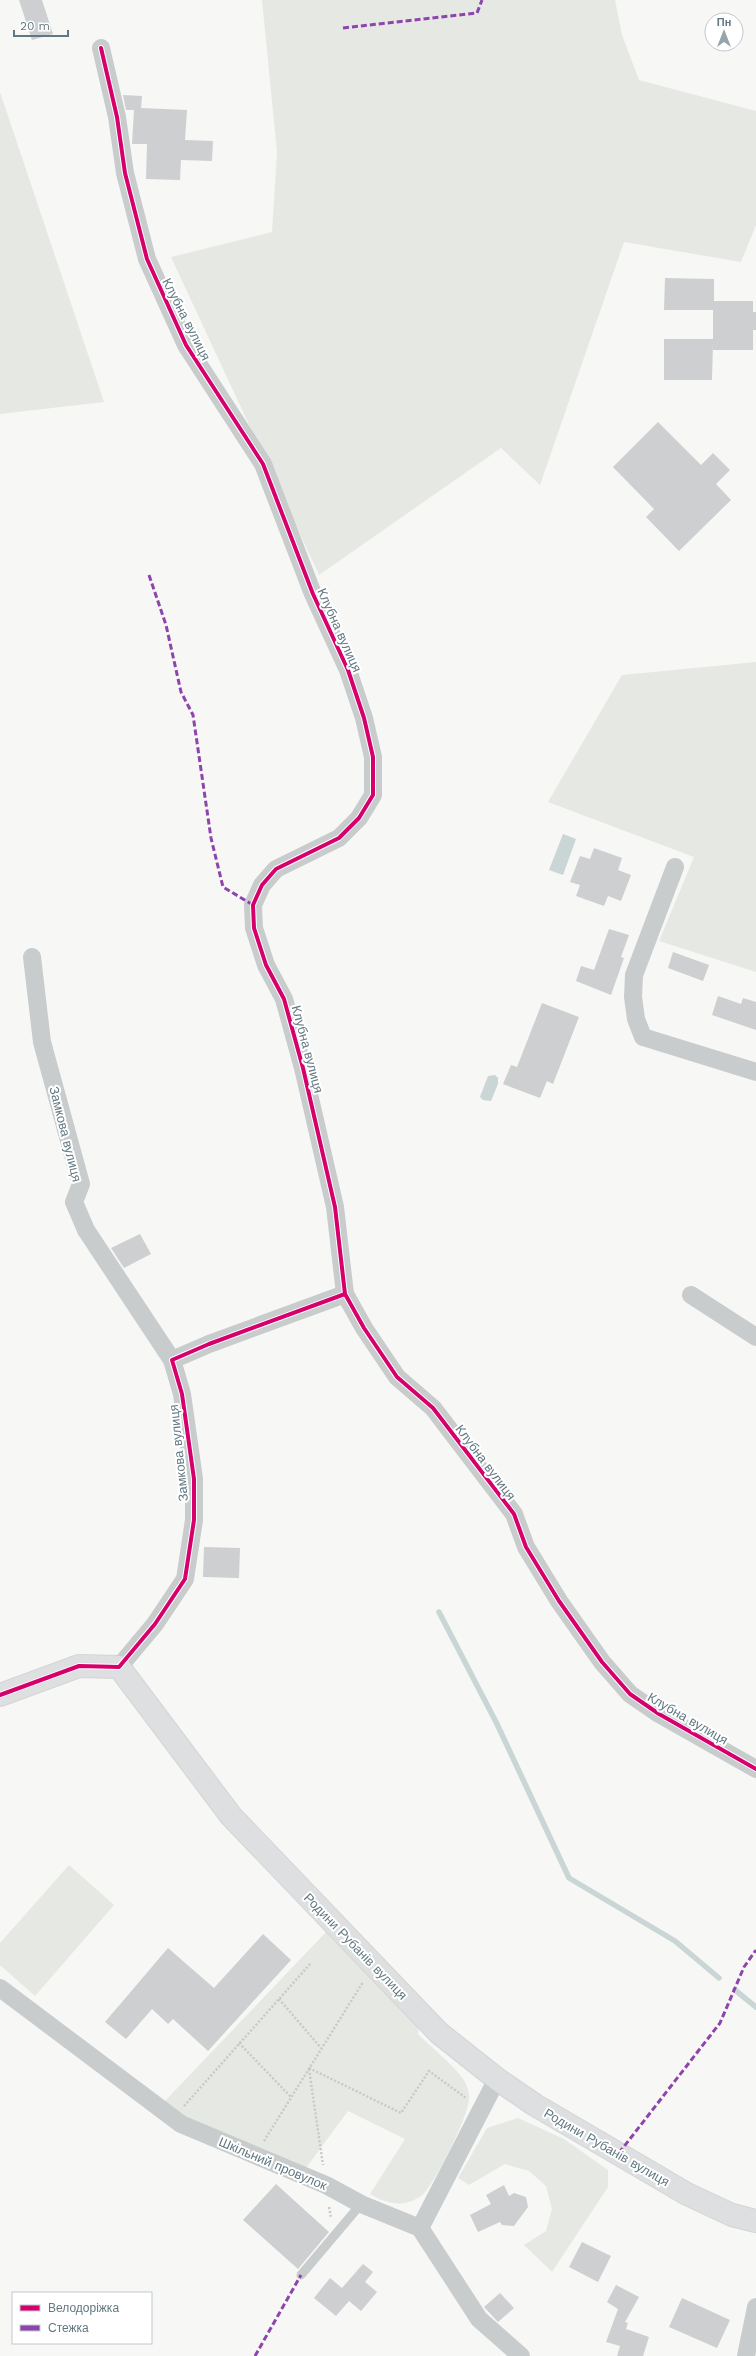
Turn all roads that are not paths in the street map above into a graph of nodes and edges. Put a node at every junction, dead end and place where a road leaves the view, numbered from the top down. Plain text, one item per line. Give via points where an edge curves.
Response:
1 (101, 48) dead end
2 (675, 867) dead end
3 (32, 957) dead end
4 (756, 1072) edge
5 (345, 1294) junction
6 (690, 1295) dead end
7 (756, 1337) edge
8 (172, 1360) junction
9 (119, 1667) junction
10 (0, 1695) edge
11 (756, 1769) edge
12 (0, 1988) edge
13 (497, 2078) junction
14 (361, 2204) junction
15 (756, 2221) edge
16 (420, 2228) junction
17 (301, 2275) dead end
18 (756, 2307) edge
19 (522, 2356) edge
20 (746, 2356) edge

1 - 5 street, Клубна вулиця via 117,117 125,173 147,259 186,345 263,464 313,594 348,670 364,718 373,757 373,795 359,818 339,838 276,869 262,884 253,905 254,928 266,965 284,999 305,1076 335,1207
2 - 4 street via 634,974 633,997 636,1019 643,1037
3 - 8 street, Замкова вулиця via 42,1042 80,1184 74,1202 86,1230
5 - 8 street
5 - 11 street, Клубна вулиця via 397,1377 433,1408 514,1514 526,1546 559,1601 602,1662 630,1694
6 - 7 street
8 - 9 street, Замкова вулиця via 182,1394 194,1479 194,1520 185,1579 155,1624
9 - 10 street via 79,1666
9 - 13 street, Родини Рубанів вулиця via 231,1816 439,2033
12 - 14 street, Шкільний провулок via 181,2124 326,2186
13 - 15 street, Родини Рубанів вулиця via 535,2105 687,2194 732,2215
13 - 16 street
14 - 16 street, Шкільний провулок
14 - 17 lane
16 - 19 street via 479,2319
18 - 20 street

